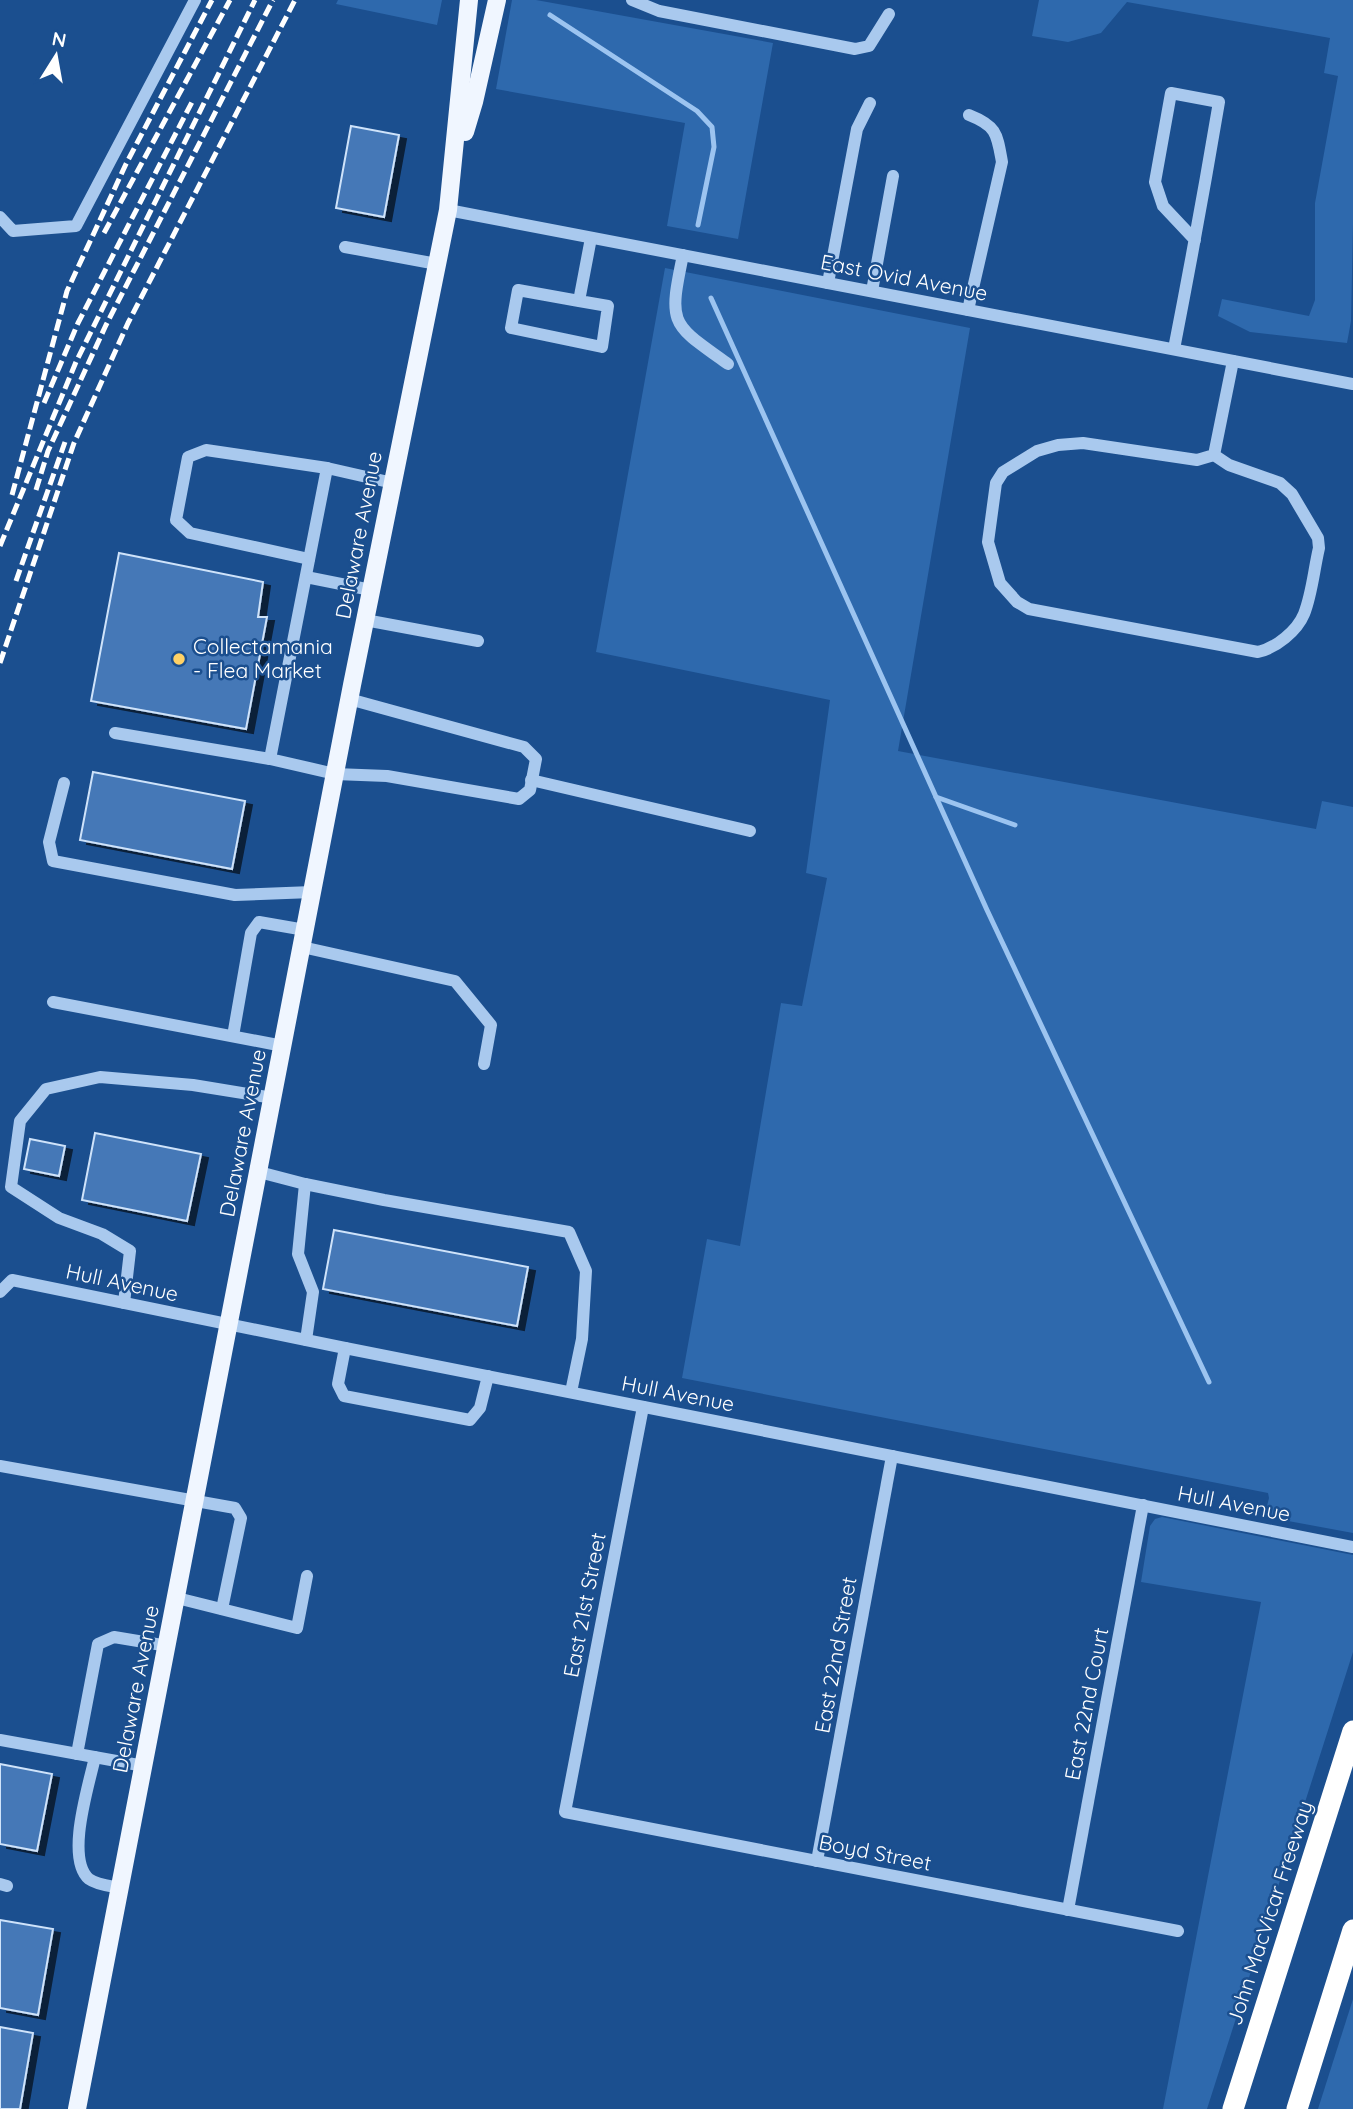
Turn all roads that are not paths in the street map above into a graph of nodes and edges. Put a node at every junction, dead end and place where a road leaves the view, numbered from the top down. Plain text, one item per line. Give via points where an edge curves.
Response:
1 (195, 0) edge
2 (470, 0) edge
3 (497, 0) edge
4 (632, 0) edge
5 (661, 6) edge
6 (889, 14) dead end
7 (870, 103) dead end
8 (969, 115) dead end
9 (454, 165) junction
10 (892, 177) dead end
11 (448, 210) junction
12 (0, 217) edge
13 (591, 238) junction
14 (1195, 240) junction
15 (345, 247) dead end
16 (683, 255) junction
17 (437, 264) junction
18 (828, 283) junction
19 (872, 291) junction
20 (579, 301) junction
21 (968, 310) junction
22 (1174, 349) junction
23 (1233, 361) junction
24 (728, 364) dead end
25 (1353, 384) edge
26 (1214, 454) junction
27 (327, 468) junction
28 (393, 483) junction
29 (309, 559) junction
30 (306, 577) junction
31 (371, 590) junction
32 (365, 620) junction
33 (478, 642) dead end
34 (349, 699) junction
35 (115, 733) dead end
36 (270, 759) junction
37 (335, 774) junction
38 (531, 780) junction
39 (64, 783) dead end
40 (750, 831) dead end
41 (312, 892) junction
42 (303, 939) junction
43 (52, 1002) dead end
44 (233, 1036) junction
45 (283, 1046) junction
46 (484, 1063) dead end
47 (273, 1098) junction
48 (259, 1172) junction
49 (304, 1184) junction
50 (0, 1292) edge
51 (124, 1303) junction
52 (230, 1325) junction
53 (306, 1340) junction
54 (345, 1348) junction
55 (488, 1376) junction
56 (571, 1392) junction
57 (643, 1407) junction
58 (892, 1456) junction
59 (0, 1466) edge
60 (196, 1500) junction
61 (1143, 1506) junction
62 (1353, 1547) edge
63 (307, 1576) dead end
64 (177, 1598) junction
65 (222, 1609) junction
66 (167, 1646) junction
67 (1353, 1731) edge
68 (0, 1740) edge
69 (77, 1754) junction
70 (95, 1757) junction
71 (144, 1766) junction
72 (565, 1812) joint
73 (817, 1861) junction
74 (120, 1888) junction
75 (1068, 1910) junction
76 (1353, 1930) edge
77 (1178, 1931) dead end
78 (77, 2109) edge
79 (1233, 2109) edge
80 (1297, 2109) edge

1 - 12 street via 76,226 13,231
2 - 9 main road, Delaware Avenue
3 - 9 main road, Delaware Avenue
4 - 5 street
5 - 6 street via 855,49 869,46
7 - 18 street via 857,129
8 - 21 street via 988,123 998,138 1002,162
9 - 11 main road, Delaware Avenue
10 - 19 street
11 - 13 street, East Ovid Avenue
11 - 17 main road, Delaware Avenue
13 - 16 street, East Ovid Avenue
13 - 20 street
14 - 14 street via 1219,102 1171,93 1155,182 1163,206
14 - 22 street
15 - 17 street
16 - 18 street, East Ovid Avenue
16 - 24 street via 674,300 676,319 688,335
17 - 28 main road, Delaware Avenue
18 - 19 street, East Ovid Avenue
19 - 21 street, East Ovid Avenue
20 - 20 street via 518,290 511,328 602,346 608,306
21 - 22 street, East Ovid Avenue
22 - 23 street, East Ovid Avenue
23 - 25 street, East Ovid Avenue
23 - 26 street
26 - 26 street via 1229,465 1280,483 1292,494 1318,538 1304,615 1285,639 1268,650 1258,652 1029,609 1000,583 988,541 996,483 1015,462 1058,445 1083,443 1197,460
27 - 28 street
27 - 29 street
27 - 29 street via 206,450 188,457 176,520 190,533
28 - 31 main road, Delaware Avenue
29 - 30 street
30 - 31 street
30 - 36 street
31 - 32 main road, Delaware Avenue
32 - 33 street
32 - 34 main road, Delaware Avenue
34 - 37 main road, Delaware Avenue
34 - 38 street via 524,747 536,759
35 - 36 street
36 - 37 street
37 - 38 street via 387,776 519,799 530,790
37 - 41 main road, Delaware Avenue
38 - 40 street
39 - 41 street via 49,842 53,861 235,895
41 - 42 main road, Delaware Avenue
42 - 44 street via 259,922 251,933
42 - 45 main road, Delaware Avenue
42 - 46 street via 454,981 491,1025
43 - 44 street
44 - 45 street
45 - 47 main road, Delaware Avenue
47 - 48 main road, Delaware Avenue
47 - 51 street via 100,1077 46,1089 20,1121 11,1186 59,1218 102,1234 130,1251
48 - 49 street
48 - 52 main road, Delaware Avenue
49 - 53 street via 299,1254 313,1292
49 - 56 street via 569,1232 586,1271 582,1339
50 - 51 street, Hull Avenue via 12,1280
51 - 52 street, Hull Avenue
52 - 53 street, Hull Avenue
52 - 60 main road, Delaware Avenue
53 - 54 street, Hull Avenue
54 - 55 street, Hull Avenue
54 - 55 street via 338,1384 344,1396 470,1420 480,1408
55 - 56 street, Hull Avenue
56 - 57 street, Hull Avenue
57 - 58 street, Hull Avenue
57 - 72 street, East 21st Street
58 - 61 street, Hull Avenue
58 - 73 street, East 22nd Street
59 - 60 street
60 - 64 main road, Delaware Avenue
60 - 65 street via 235,1508 241,1518
61 - 62 street, Hull Avenue
61 - 75 street, East 22nd Court
63 - 65 street via 297,1628
64 - 65 street
64 - 66 main road, Delaware Avenue
66 - 69 street via 114,1637 98,1644
66 - 71 main road, Delaware Avenue
67 - 79 highway, John MacVicar Freeway
68 - 69 street
69 - 70 street
70 - 71 street
70 - 74 street via 78,1858 92,1881
71 - 74 main road, Delaware Avenue
72 - 73 street, Boyd Street
73 - 75 street, Boyd Street
74 - 78 main road, Delaware Avenue
75 - 77 street, Boyd Street
76 - 80 highway

